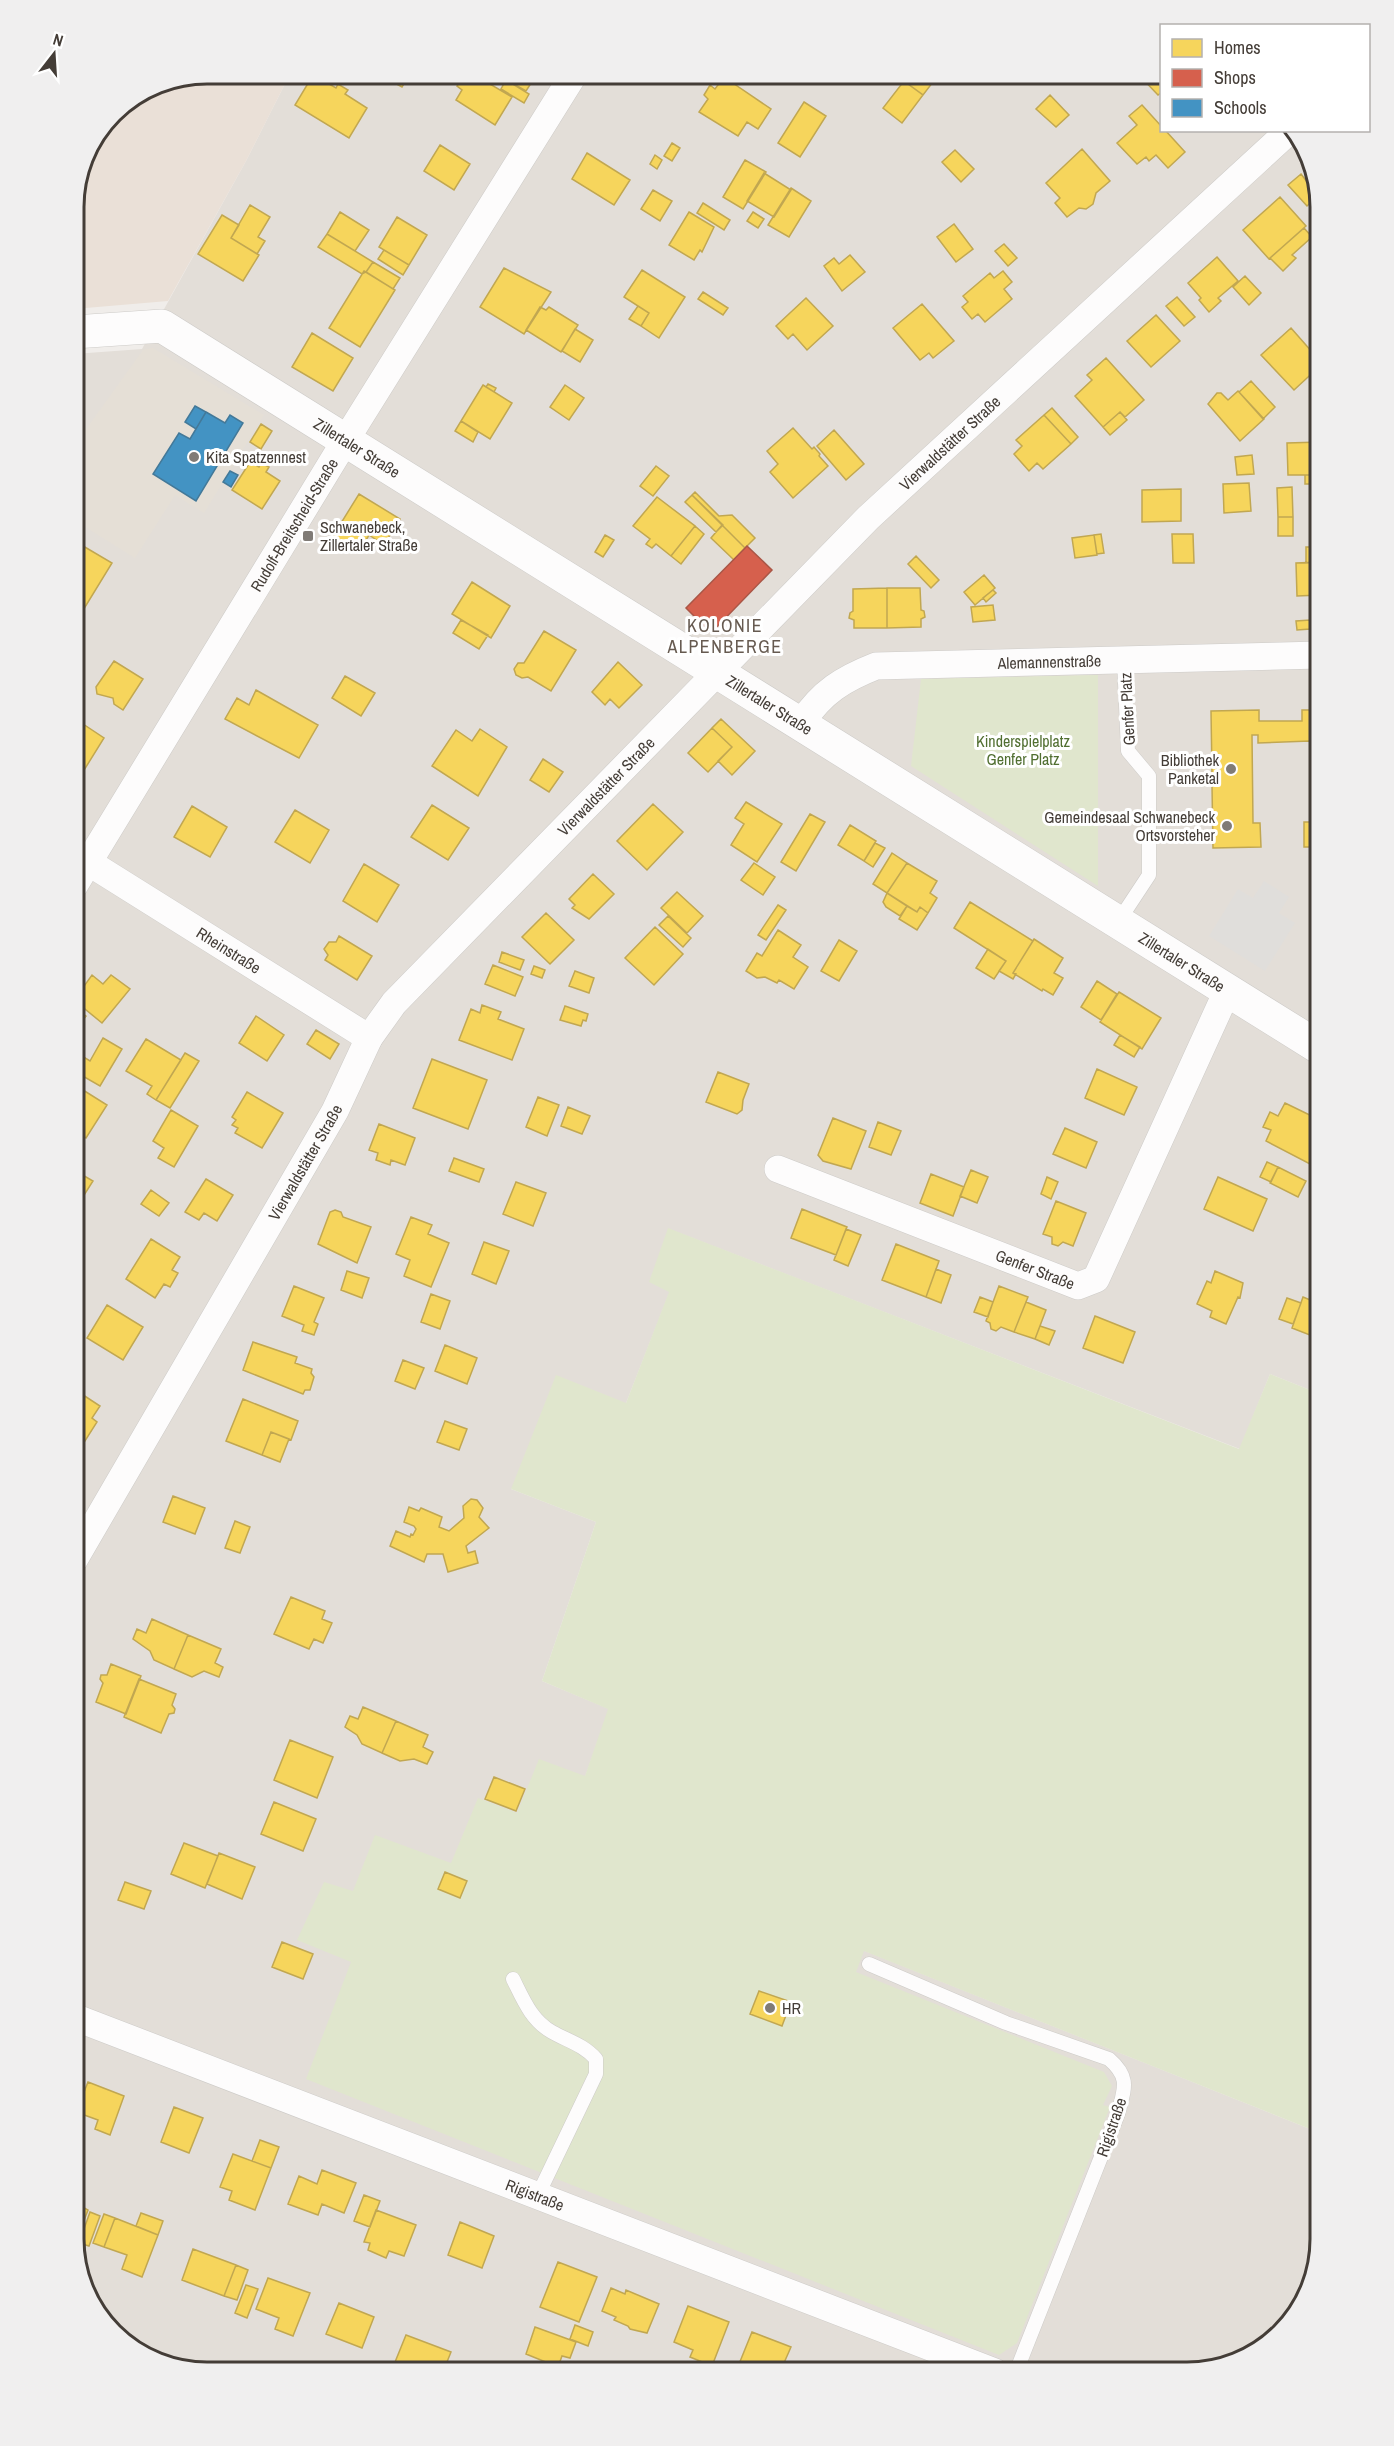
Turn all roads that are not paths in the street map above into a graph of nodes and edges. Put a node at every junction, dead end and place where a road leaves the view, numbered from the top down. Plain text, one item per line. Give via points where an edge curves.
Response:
1 (568, 84) edge
2 (1286, 134) edge
3 (84, 331) edge
4 (345, 441) junction
5 (1310, 655) edge
6 (1124, 660) junction
7 (718, 672) junction
8 (802, 723) junction
9 (88, 862) junction
10 (84, 869) edge
11 (1118, 922) junction
12 (1228, 989) junction
13 (369, 1038) junction
14 (1310, 1042) edge
15 (778, 1169) dead end
16 (84, 1543) edge
17 (868, 1964) dead end
18 (513, 1979) dead end
19 (84, 2021) edge
20 (537, 2197) junction
21 (969, 2362) edge
22 (1020, 2362) edge

1 - 4 street, Rudolf-Breitscheid-Straße
2 - 7 street, Vierwaldstätter Straße via 868,518
3 - 4 street, Zillertaler Straße via 162,326
4 - 7 street, Zillertaler Straße
4 - 9 street, Rudolf-Breitscheid-Straße
5 - 6 street, Alemannenstraße
6 - 8 street, Alemannenstraße via 876,666 843,679 810,710
6 - 11 lane, Genfer Platz via 1128,751 1149,776 1149,875
7 - 8 street, Zillertaler Straße
7 - 13 street, Vierwaldstätter Straße via 394,1003
8 - 11 street, Zillertaler Straße
9 - 10 street, Rudolf-Breitscheid-Straße
9 - 13 street, Rheinstraße
11 - 12 street, Zillertaler Straße
12 - 14 street, Zillertaler Straße
12 - 15 street, Genfer Straße via 1096,1279 1078,1286
13 - 16 street, Vierwaldstätter Straße via 335,1111
17 - 22 lane, Rigistraße via 1006,2023 1109,2059 1122,2070 1125,2084 1118,2114
18 - 20 lane via 533,2018 588,2049 596,2059 596,2074
19 - 20 street, Rigistraße
20 - 21 street, Rigistraße

